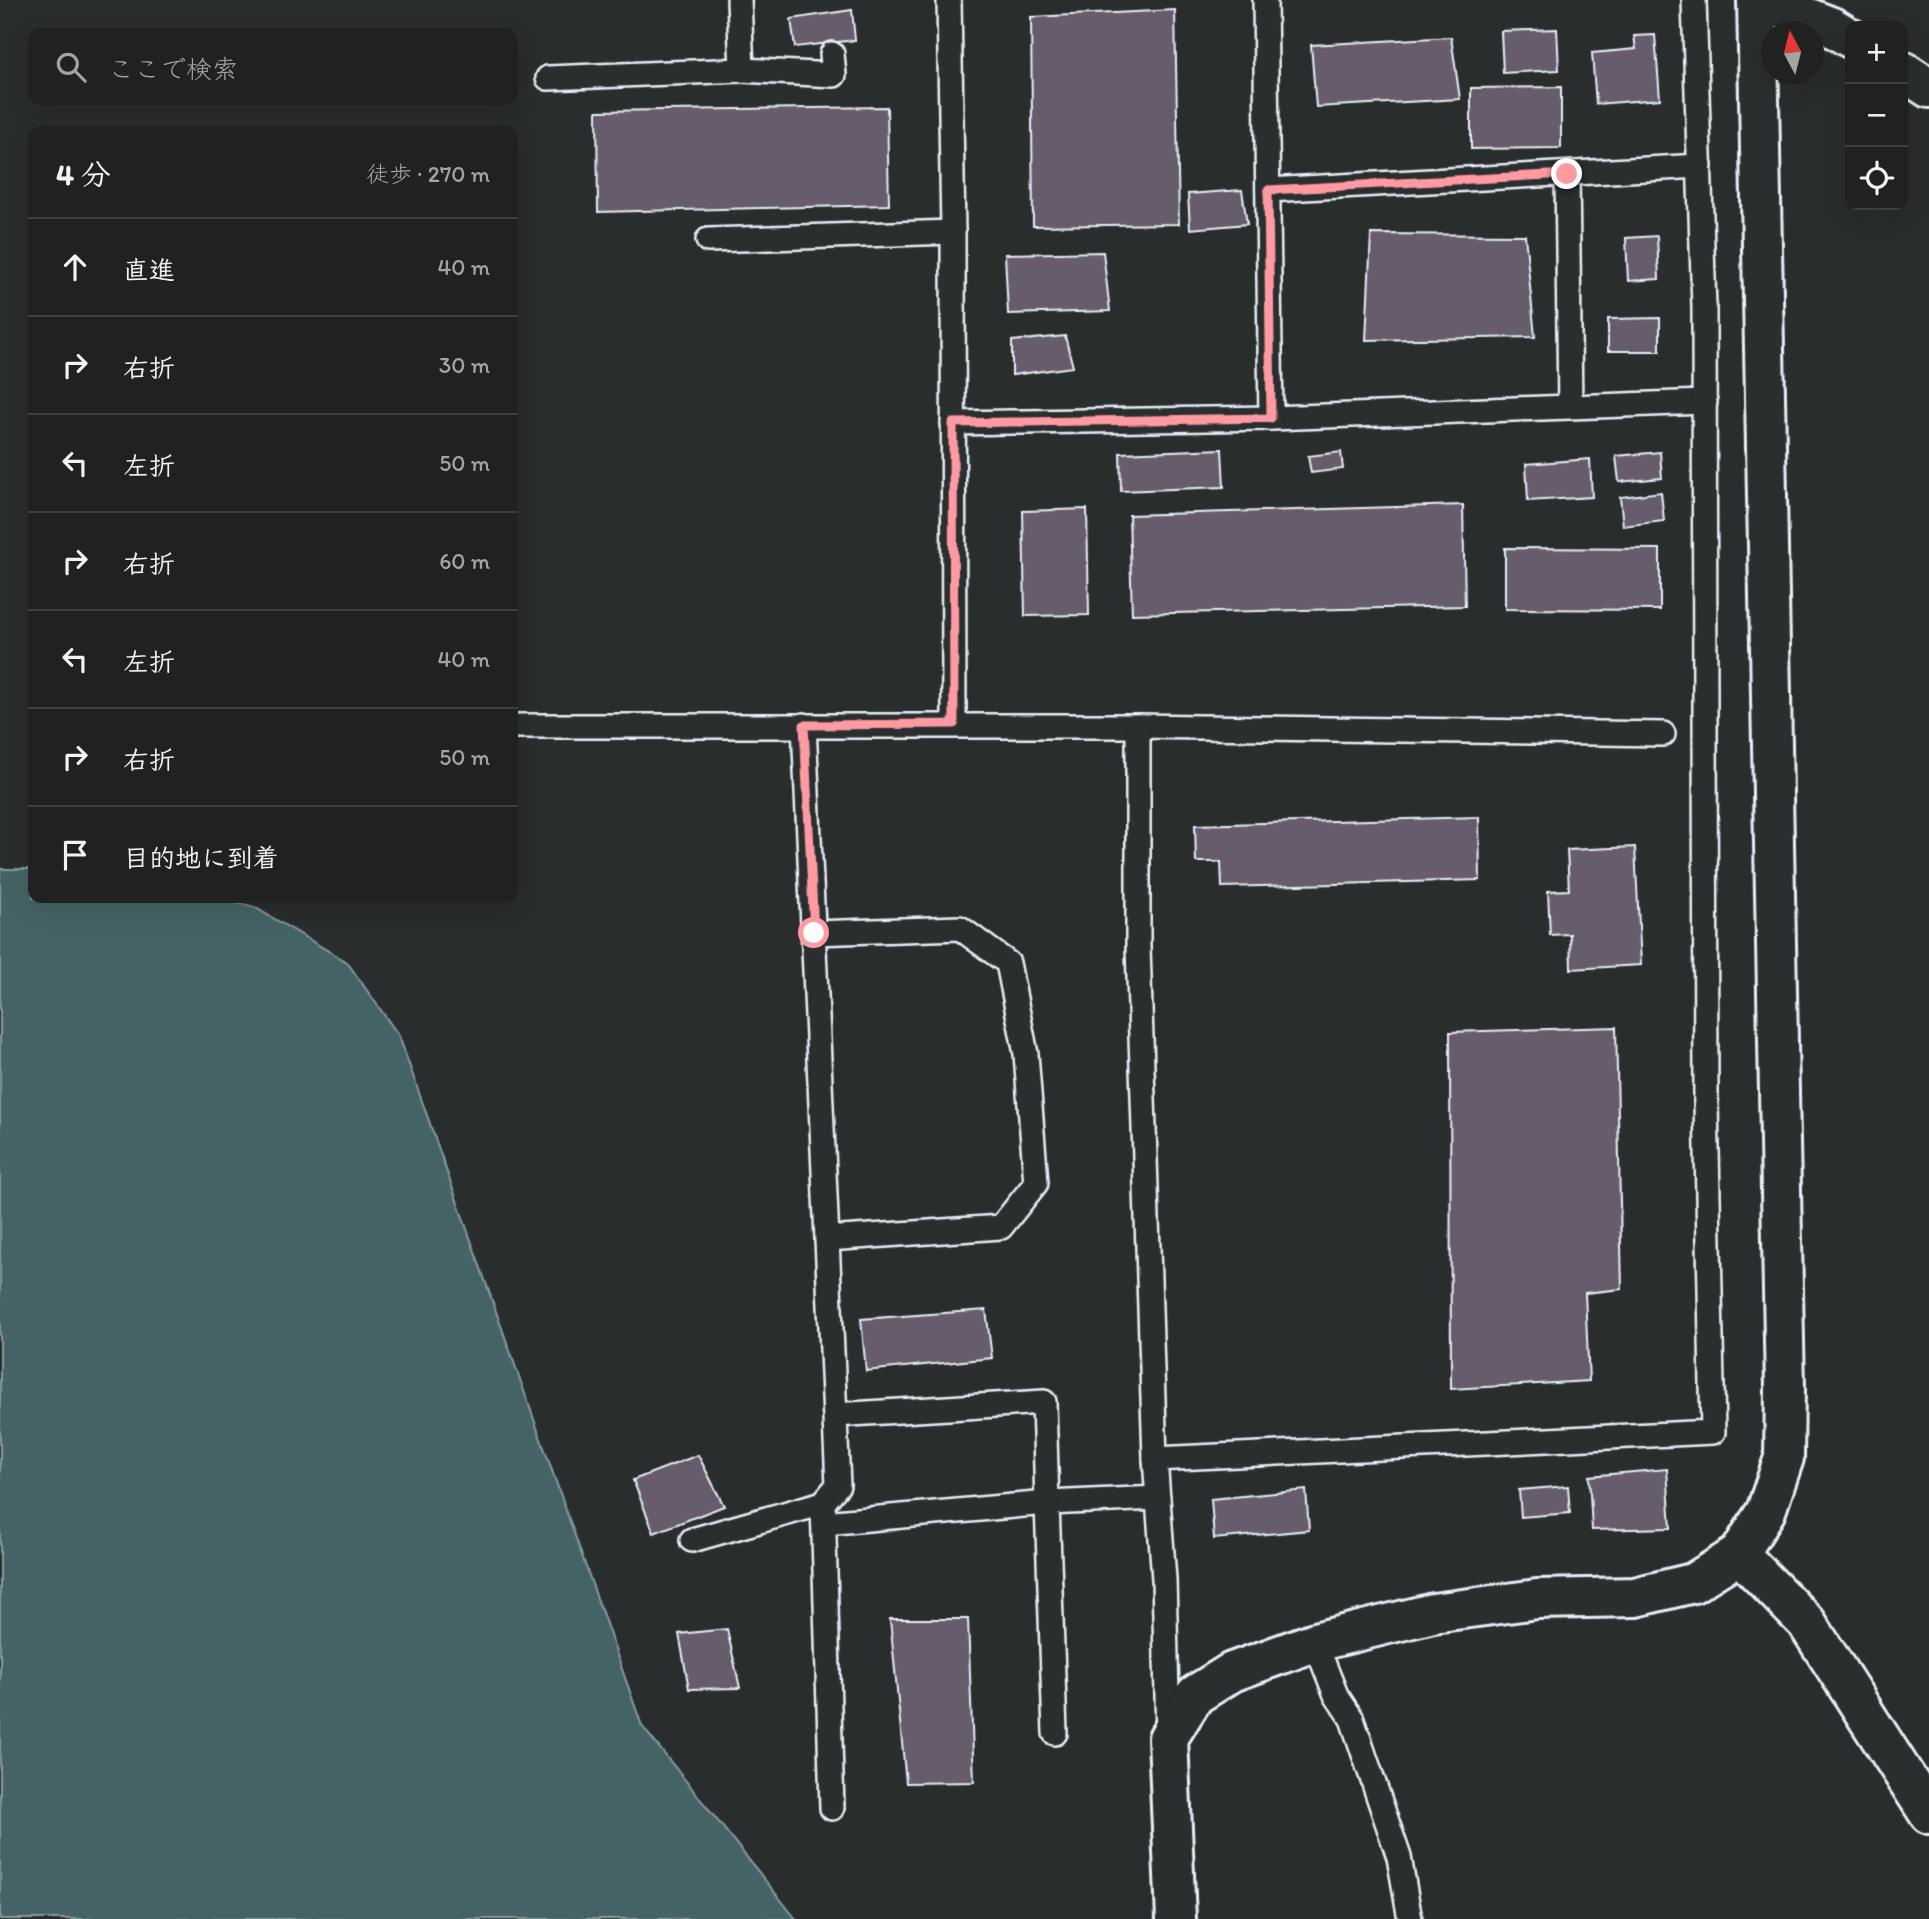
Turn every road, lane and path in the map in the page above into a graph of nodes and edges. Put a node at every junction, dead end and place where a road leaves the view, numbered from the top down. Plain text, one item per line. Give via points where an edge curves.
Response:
1 (739, 0) edge
2 (949, 0) edge
3 (1265, 0) edge
4 (1694, 0) edge
5 (1757, 0) edge
6 (1762, 0) edge
7 (1845, 35) edge
8 (832, 54) dead end
9 (742, 70) junction
10 (1908, 74) edge
11 (548, 78) dead end
12 (1929, 88) edge
13 (1700, 166) junction
14 (1567, 174) junction
15 (1268, 190) junction
16 (953, 232) junction
17 (708, 240) dead end
18 (1705, 402) junction
19 (1570, 407) junction
20 (1271, 418) junction
21 (953, 423) junction
22 (954, 724) junction
23 (804, 725) junction
24 (518, 726) edge
25 (1138, 726) junction
26 (1663, 734) dead end
27 (814, 933) junction
28 (827, 1239) junction
29 (835, 1415) junction
30 (1155, 1459) junction
31 (1158, 1498) junction
32 (1047, 1503) junction
33 (823, 1513) junction
34 (692, 1540) dead end
35 (1740, 1554) junction
36 (1315, 1642) junction
37 (1055, 1733) dead end
38 (1168, 1738) junction
39 (832, 1808) dead end
40 (1929, 1814) edge
41 (1176, 1919) edge
42 (1410, 1919) edge

1 - 9 lane
2 - 16 lane
3 - 15 lane
4 - 13 lane
5 - 35 street via 1784,1458 1766,1511
6 - 7 street
8 - 9 lane via 834,75
9 - 11 lane
10 - 12 street
13 - 14 lane
13 - 18 lane
14 - 15 lane
14 - 19 lane
15 - 20 lane
16 - 17 lane
16 - 21 lane
18 - 19 lane
18 - 30 lane via 1706,1102 1713,1432
19 - 20 lane
20 - 21 lane
21 - 22 lane
22 - 23 lane
22 - 25 lane
23 - 24 lane
23 - 27 lane
25 - 26 lane
25 - 30 lane via 1138,947
27 - 28 lane
27 - 28 lane via 960,928 1008,963 1026,1054 1036,1183 1001,1227
28 - 29 lane
29 - 32 lane via 1044,1402
29 - 33 lane via 838,1485
30 - 31 lane
31 - 32 lane
31 - 38 lane
32 - 33 lane
32 - 37 lane
33 - 34 lane
33 - 39 lane
35 - 36 street via 1693,1583 1635,1597 1537,1599 1446,1611
35 - 40 street via 1807,1623
36 - 38 street via 1232,1672 1195,1695
36 - 42 lane via 1336,1695 1352,1720 1399,1857
38 - 41 street

